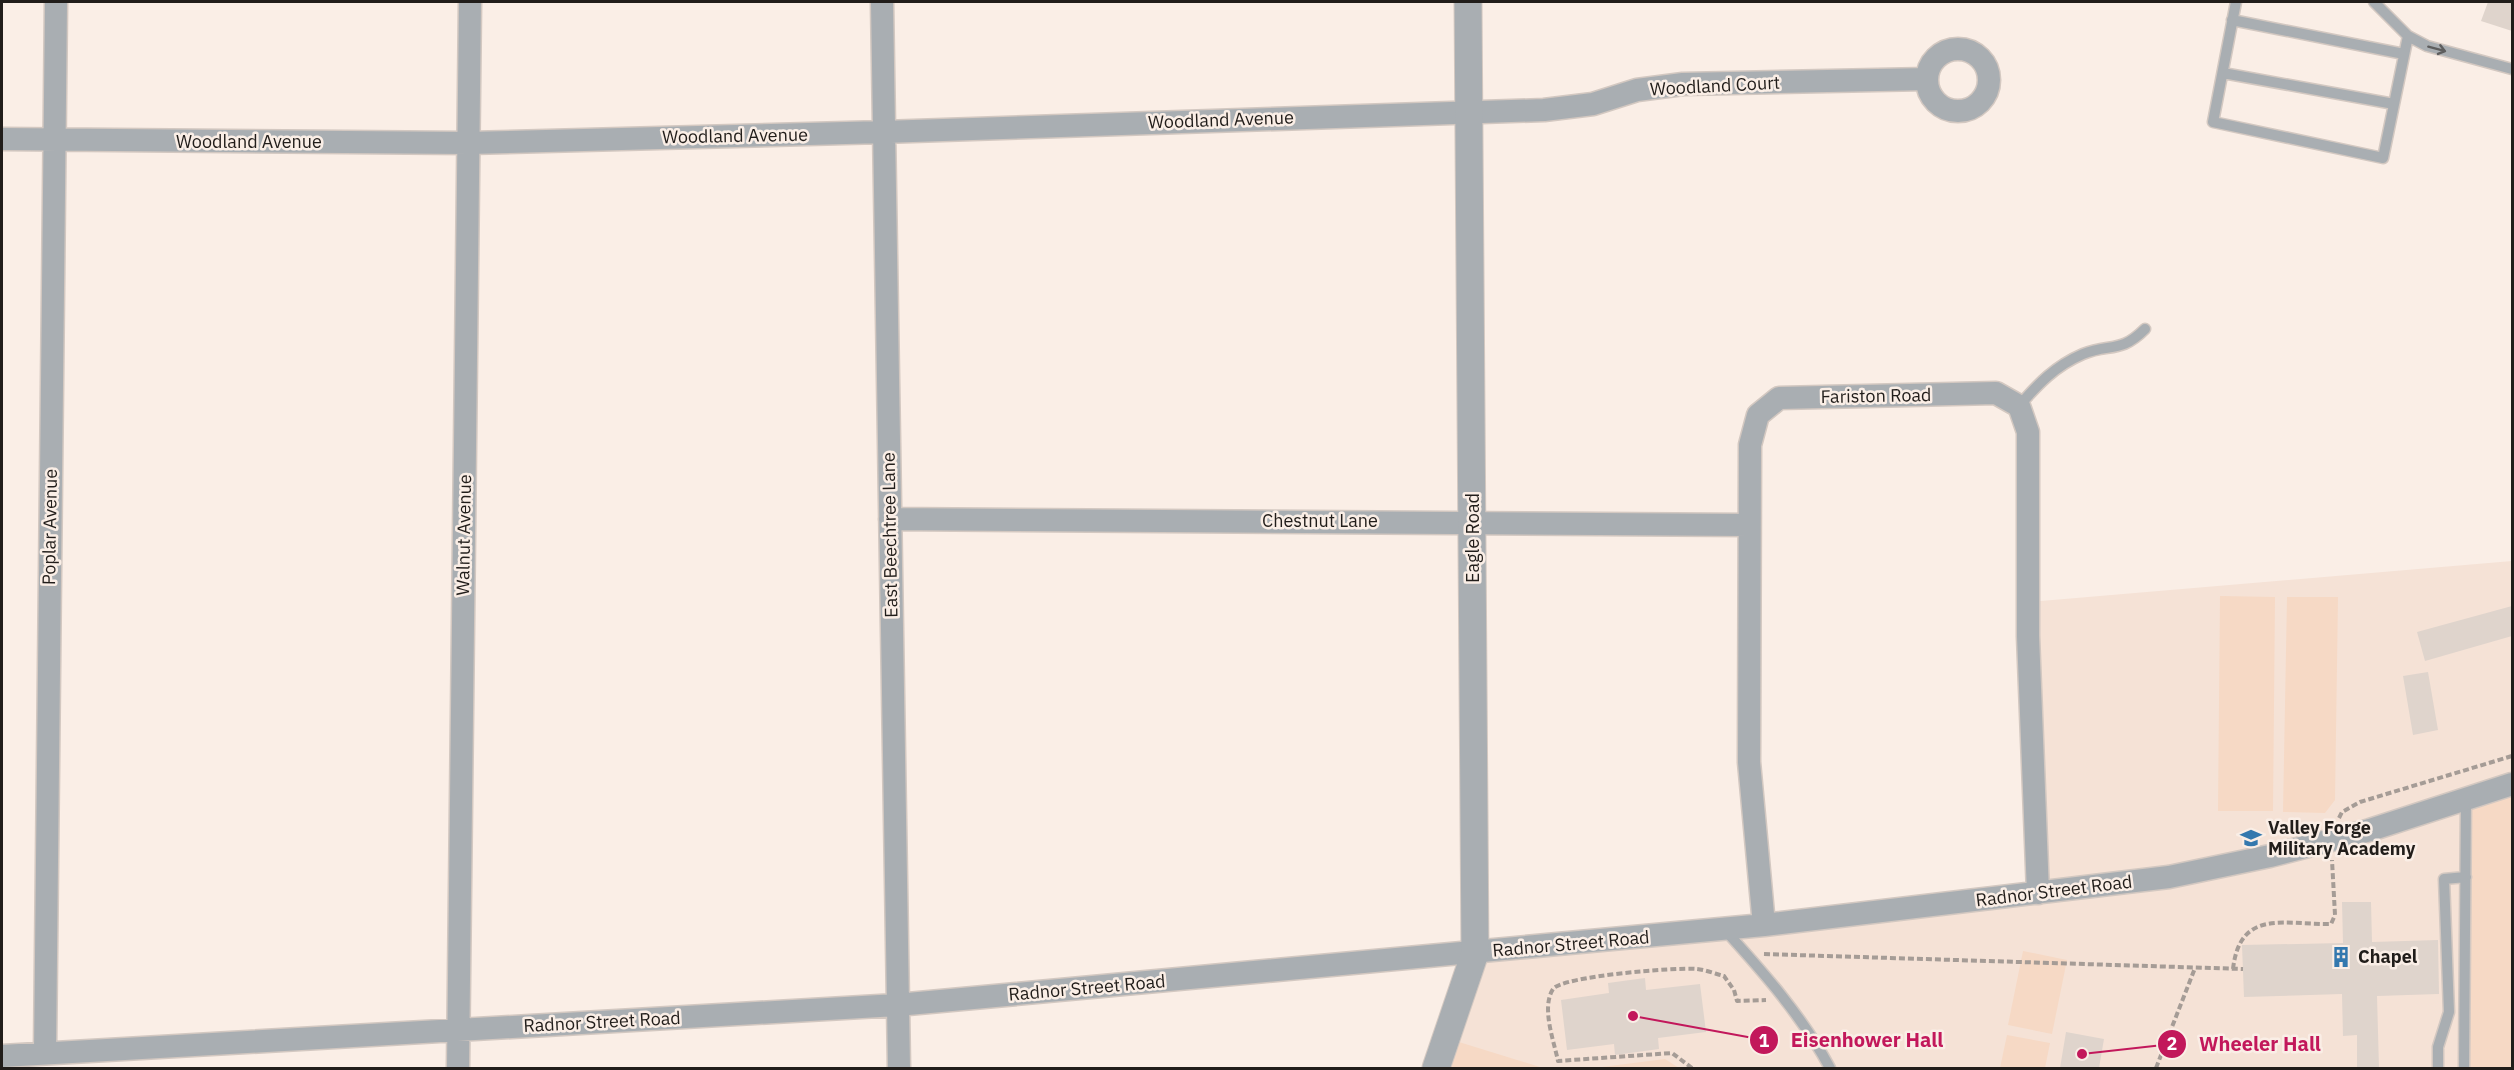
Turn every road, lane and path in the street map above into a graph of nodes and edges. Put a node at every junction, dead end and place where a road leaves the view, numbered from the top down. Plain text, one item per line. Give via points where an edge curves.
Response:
1 (56, 2) edge
2 (470, 2) edge
3 (882, 2) edge
4 (1468, 2) edge
5 (2236, 2) edge
6 (2374, 2) edge
7 (2232, 20) junction
8 (2408, 36) junction
9 (2404, 54) junction
10 (2512, 69) edge
11 (2223, 73) junction
12 (1927, 79) dead end
13 (2394, 104) junction
14 (1469, 111) junction
15 (883, 132) junction
16 (2, 140) edge
17 (54, 141) junction
18 (468, 142) junction
19 (2145, 329) dead end
20 (2019, 406) junction
21 (890, 519) junction
22 (1473, 522) junction
23 (1749, 525) junction
24 (2512, 784) edge
25 (2466, 798) junction
26 (2466, 877) junction
27 (2038, 893) junction
28 (1764, 925) junction
29 (1723, 929) junction
30 (1475, 953) junction
31 (1746, 953) junction
32 (2195, 968) junction
33 (2243, 969) dead end
34 (1784, 999) junction
35 (897, 1005) junction
36 (458, 1030) junction
37 (45, 1053) junction
38 (2, 1056) edge
39 (458, 1068) edge
40 (899, 1068) edge
41 (1436, 1068) edge
42 (1692, 1068) edge
43 (1830, 1068) edge
44 (2156, 1068) edge
45 (2438, 1068) edge
46 (2464, 1068) edge

1 - 17 street, Poplar Avenue
2 - 18 street, Walnut Avenue
3 - 15 street, East Beechtree Lane
4 - 14 street, Eagle Road
5 - 7 lane
6 - 8 lane
7 - 9 lane
7 - 11 lane
8 - 9 lane
8 -> 10 lane via 2427,46
9 - 13 lane
11 - 13 lane
11 - 13 lane via 2213,122 2383,158
12 - 14 street, Woodland Court via 1683,84 1637,90 1593,104 1544,110
14 - 15 street, Woodland Avenue
14 - 22 street, Eagle Road
15 - 18 street, Woodland Avenue
15 - 21 street, East Beechtree Lane
16 - 17 street, Woodland Avenue
17 - 18 street, Woodland Avenue
17 - 37 street, Poplar Avenue
18 - 36 street, Walnut Avenue
19 - 20 lane via 2133,341 2085,353 2061,365
20 - 23 street, Fariston Road via 1996,393 1779,398 1758,415 1750,446
20 - 27 street via 2028,432 2028,636
21 - 22 street, Chestnut Lane
21 - 35 street, East Beechtree Lane
22 - 23 street, Chestnut Lane
22 - 30 street, Eagle Road
23 - 28 street, Fariston Road via 1749,762
24 - 25 street, Radnor Street Road
25 - 26 lane
25 - 27 street, Radnor Street Road via 2370,830 2270,856 2169,877
26 - 45 lane via 2444,879 2449,1012 2438,1047
26 - 46 lane
27 - 28 street, Radnor Street Road
28 - 29 street, Radnor Street Road
29 - 30 street, Radnor Street Road
29 - 31 lane
30 - 35 street, Radnor Street Road
30 - 41 street, Eagle Road
31 - 32 path
31 - 34 lane
32 - 33 path
32 - 44 path
34 - 42 path via 1737,1001 1724,976 1697,969 1587,977 1554,988 1547,1004 1558,1061 1672,1053
34 - 43 lane via 1814,1038
35 - 36 street, Radnor Street Road
35 - 40 street, East Beechtree Lane
36 - 37 street, Radnor Street Road
36 - 39 street, Walnut Avenue
37 - 38 street, Radnor Street Road

